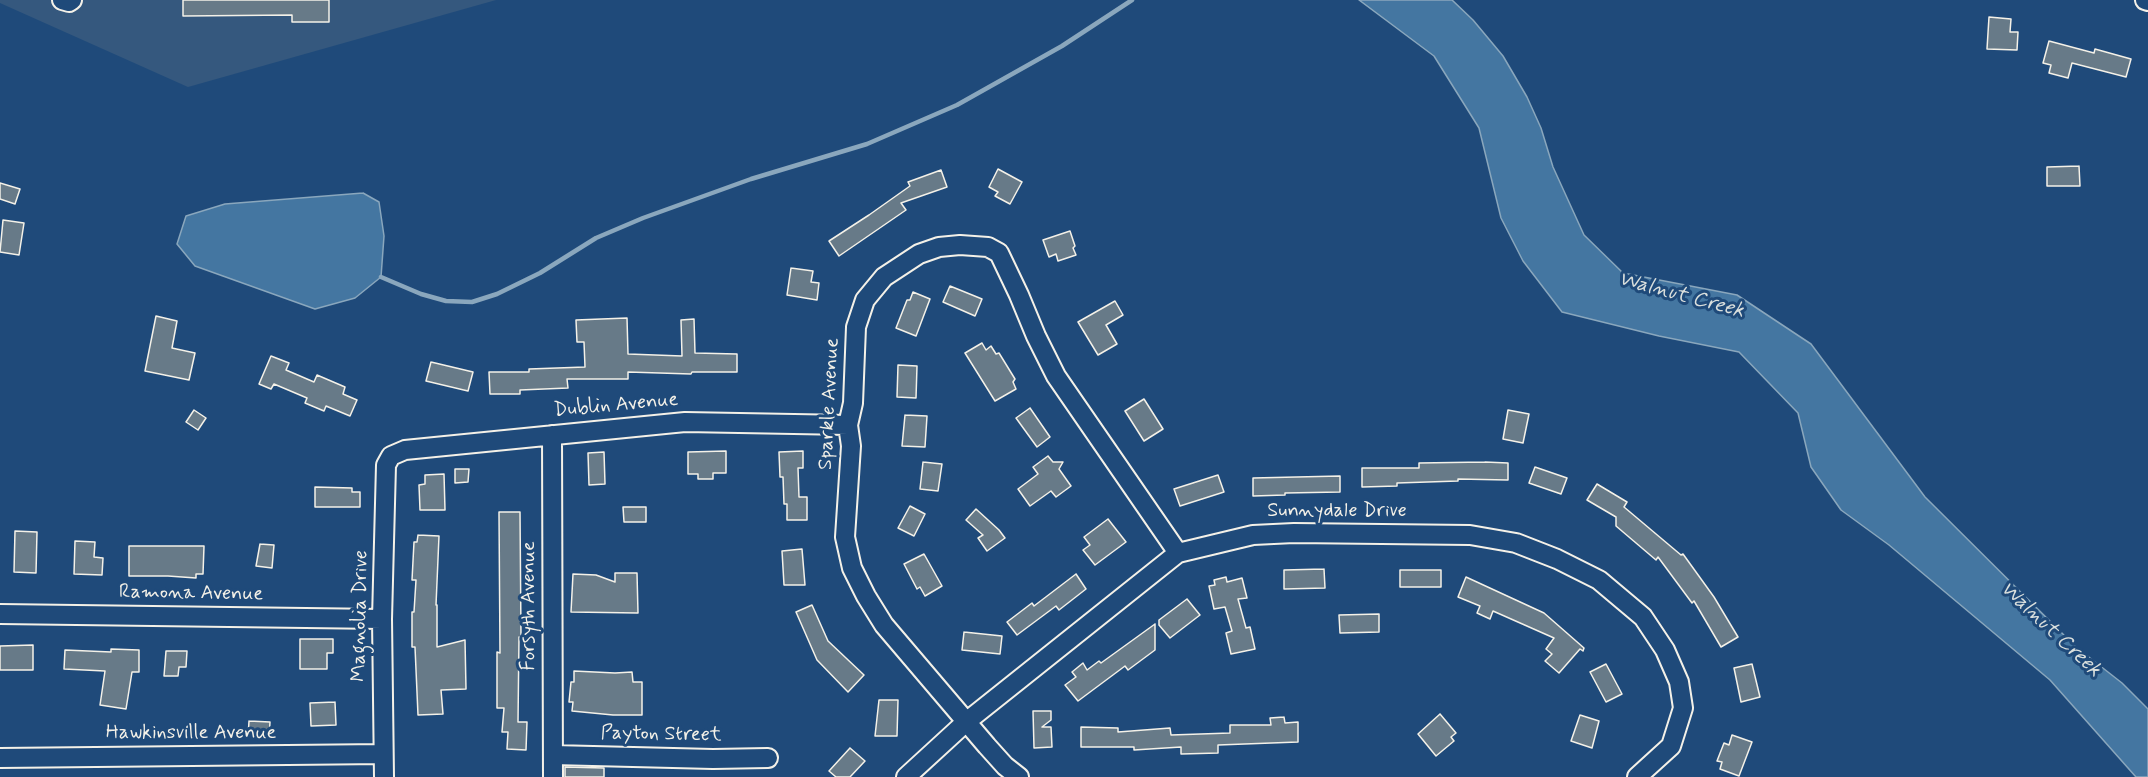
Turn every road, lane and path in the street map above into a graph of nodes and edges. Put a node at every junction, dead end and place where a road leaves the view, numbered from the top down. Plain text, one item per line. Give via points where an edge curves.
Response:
1 (62, 0) edge
2 (72, 0) edge
3 (848, 425) junction
4 (552, 435) junction
5 (391, 456) joint
6 (1178, 554) junction
7 (0, 614) edge
8 (382, 619) junction
9 (966, 722) junction
10 (383, 754) junction
11 (553, 755) junction
12 (0, 758) edge
13 (768, 758) dead end
14 (384, 777) edge
15 (553, 777) edge
16 (906, 777) edge
17 (1019, 777) edge
18 (1637, 777) edge

1 - 2 street
3 - 4 street, Dublin Avenue via 685,422
3 - 6 street, Sparkle Avenue via 853,403 856,327 865,300 884,277 919,254 939,247 988,247 999,253 1056,376
3 - 9 street, Sparkle Avenue via 851,446 845,537 852,568 884,625
4 - 5 street, Dublin Avenue via 405,450
4 - 11 street, Forsyth Avenue
5 - 8 street, Magnolia Drive via 386,465
6 - 9 street, Sunnydale Drive
6 - 18 street, Sunnydale Drive via 1253,535 1294,533 1470,536 1516,543 1557,558 1599,580 1642,617 1665,650 1679,682 1683,708 1671,746
7 - 8 street, Ramona Avenue
8 - 10 street, Magnolia Drive
9 - 16 street, Sunnydale Drive
9 - 17 street, Sparkle Avenue
10 - 12 street, Hawkinsville Avenue
10 - 14 street, Magnolia Drive
11 - 13 street, Payton Street
11 - 15 street, Forsyth Avenue

